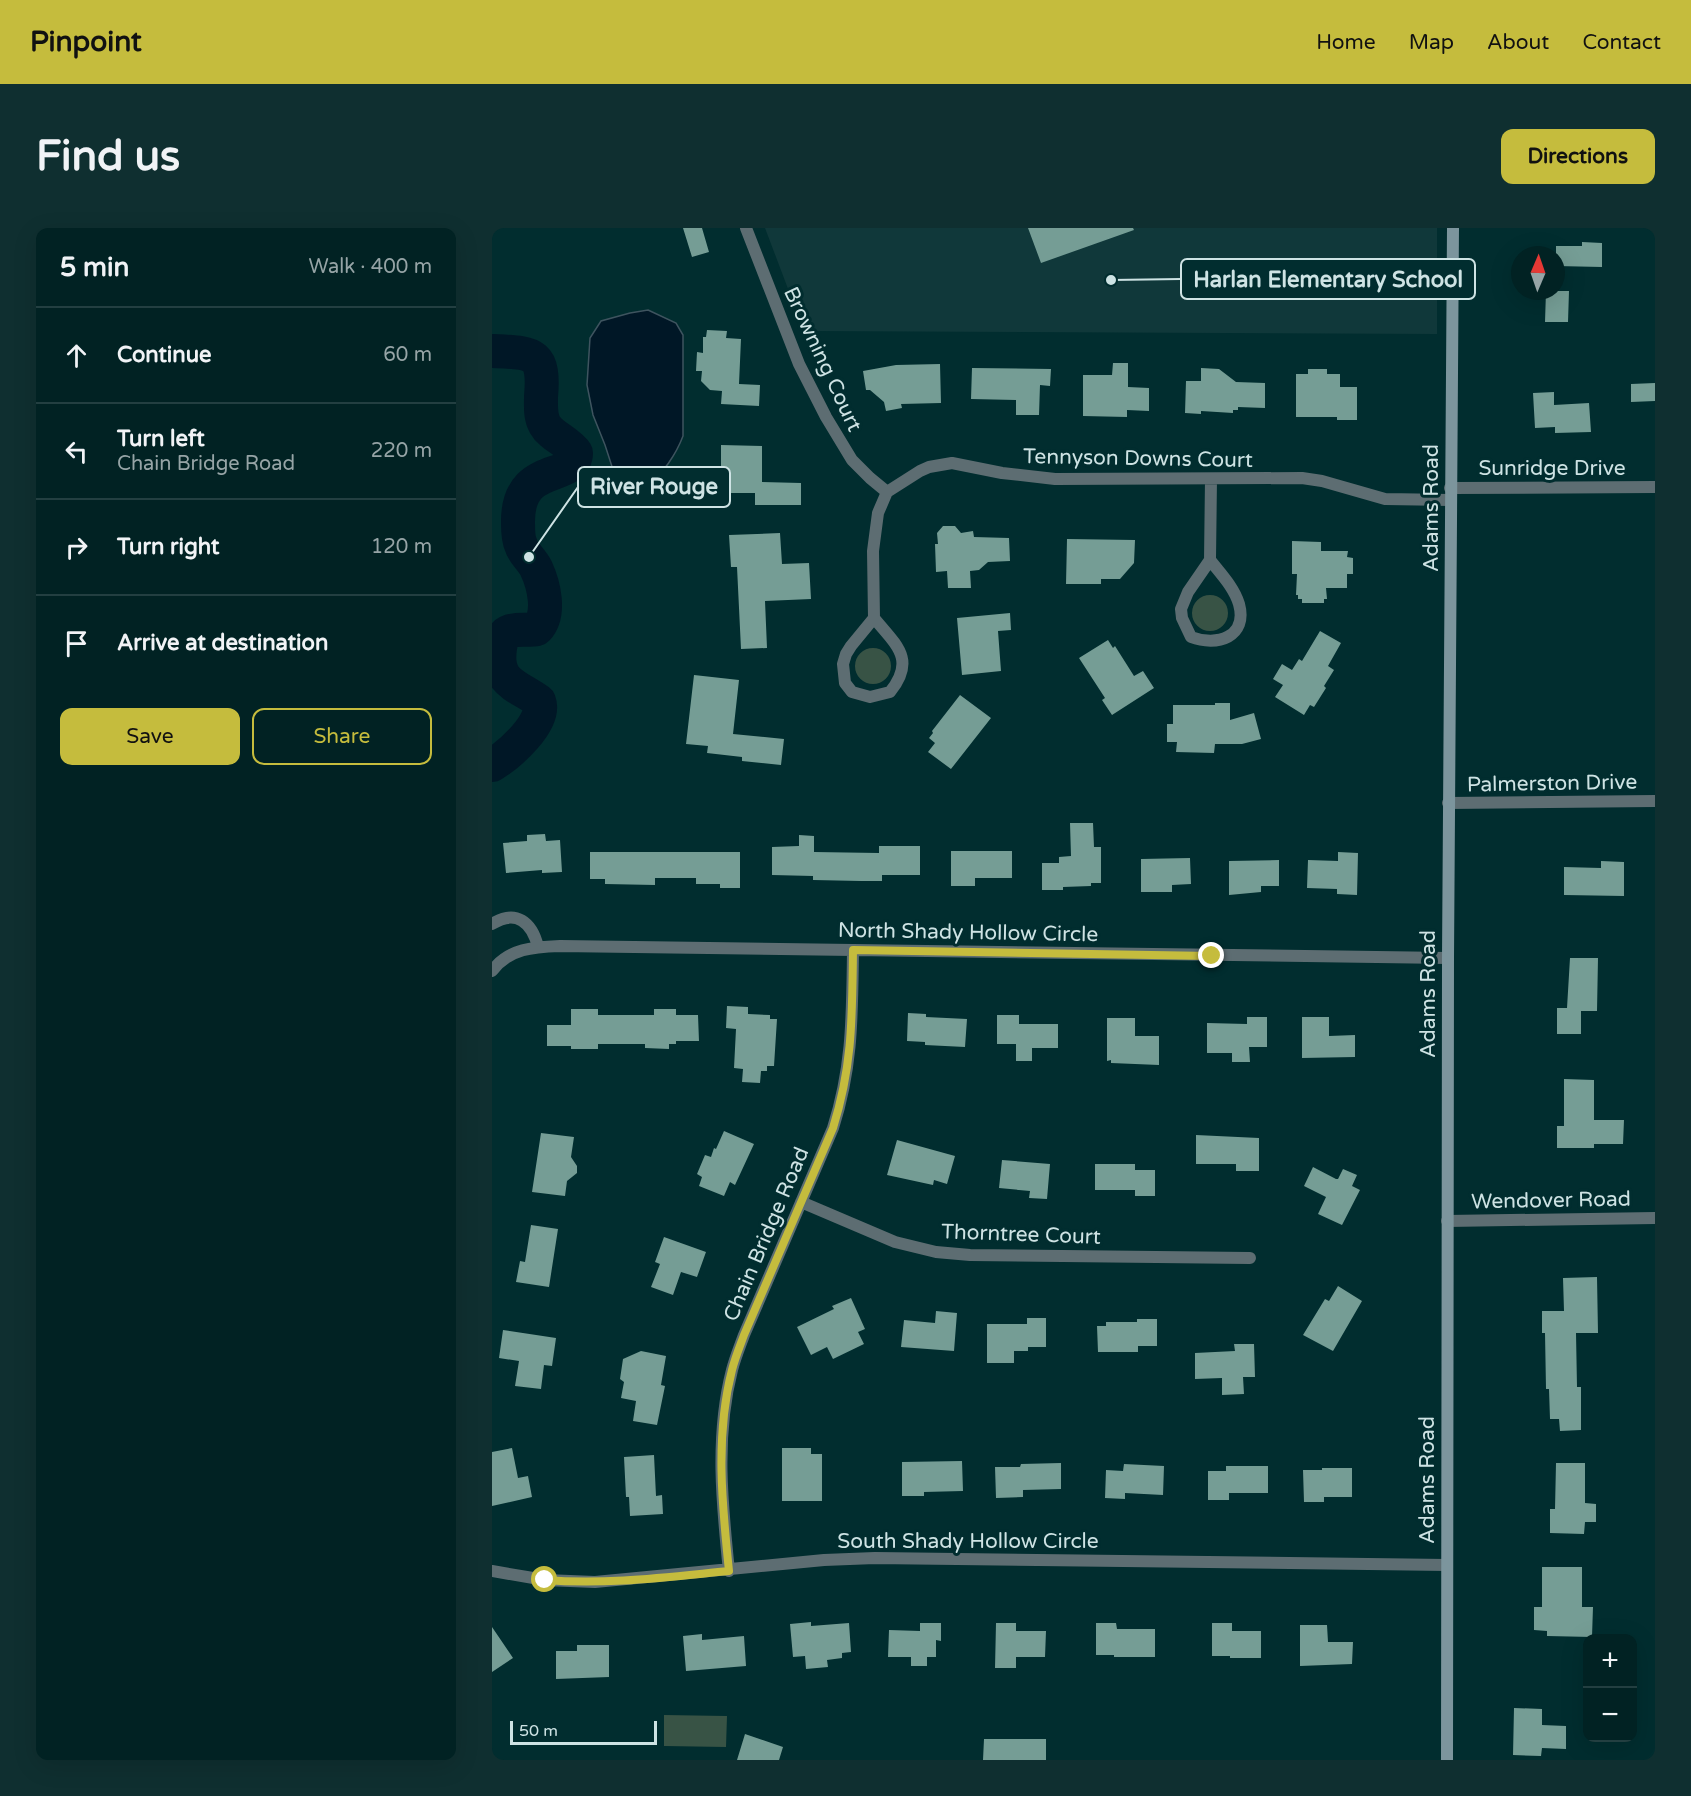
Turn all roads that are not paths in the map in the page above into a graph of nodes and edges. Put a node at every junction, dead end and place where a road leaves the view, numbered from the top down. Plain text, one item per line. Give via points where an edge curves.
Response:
1 (746, 228) edge
2 (1453, 228) edge
3 (1210, 479) junction
4 (1655, 487) edge
5 (887, 492) junction
6 (1450, 494) junction
7 (1210, 560) junction
8 (874, 618) junction
9 (1655, 801) edge
10 (1448, 803) junction
11 (492, 924) edge
12 (538, 947) junction
13 (853, 950) junction
14 (1448, 958) junction
15 (493, 968) edge
16 (801, 1202) junction
17 (1655, 1218) edge
18 (1447, 1221) junction
19 (1250, 1258) dead end
20 (1447, 1564) junction
21 (492, 1571) edge
22 (729, 1571) junction
23 (1447, 1760) edge

1 - 5 street, Browning Court via 799,364 830,425 852,460
2 - 6 street, Adams Road
3 - 5 street, Tennyson Downs Court via 1055,479 952,463 920,471
3 - 6 street, Tennyson Downs Court via 1302,478 1386,499
3 - 7 street
4 - 6 street, Sunridge Drive
5 - 8 street via 875,532
6 - 10 street, Adams Road
7 - 7 street via 1181,609 1191,637 1203,642 1215,642 1233,633 1240,615 1233,591
8 - 8 street via 851,646 843,664 847,688 870,697 890,692 902,675 903,661 894,641
9 - 10 street, Palmerston Drive
10 - 14 street, Adams Road
11 - 12 street via 501,919 520,919 535,934
12 - 13 street, North Shady Hollow Circle
12 - 15 street, North Shady Hollow Circle via 523,949
13 - 14 street, North Shady Hollow Circle
13 - 16 street, Chain Bridge Road via 852,1038 847,1080 833,1128
14 - 18 street, Adams Road
16 - 19 street, Thorntree Court via 895,1242 936,1252
16 - 22 street, Chain Bridge Road via 744,1335 724,1409 722,1491
17 - 18 street, Wendover Road
18 - 20 street, Adams Road
20 - 22 street, South Shady Hollow Circle via 875,1558
20 - 23 street, Adams Road
21 - 22 street, South Shady Hollow Circle via 545,1580 595,1582

